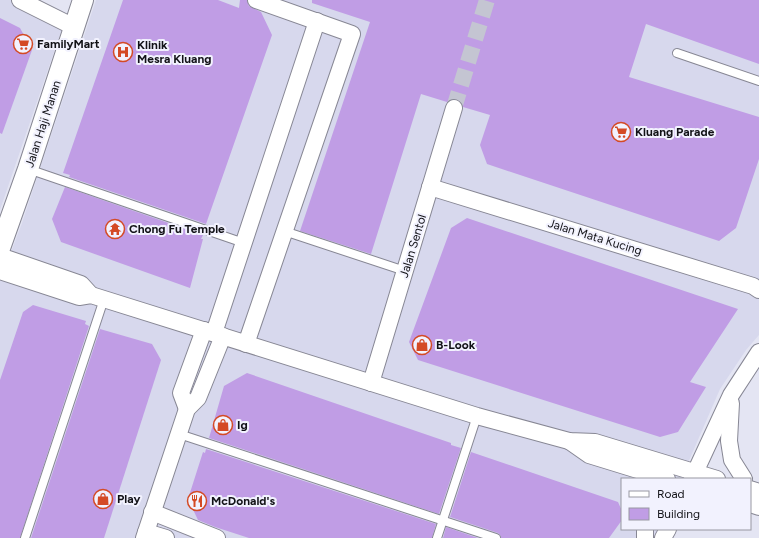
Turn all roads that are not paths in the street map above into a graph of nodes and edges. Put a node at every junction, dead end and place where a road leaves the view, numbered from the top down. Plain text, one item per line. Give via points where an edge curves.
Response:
1 (20, 0) edge
2 (83, 0) edge
3 (256, 0) edge
4 (318, 21) junction
5 (74, 26) junction
6 (677, 53) dead end
7 (759, 81) edge
8 (454, 108) tunnel mouth
9 (28, 169) junction
10 (430, 187) junction
11 (284, 231) junction
12 (244, 243) junction
13 (0, 248) edge
14 (0, 256) edge
15 (0, 271) edge
16 (405, 271) junction
17 (757, 286) edge
18 (98, 297) junction
19 (213, 333) junction
20 (246, 344) junction
21 (759, 352) edge
22 (371, 383) junction
23 (731, 395) junction
24 (477, 416) junction
25 (178, 434) junction
26 (569, 442) junction
27 (628, 472) edge
28 (694, 476) edge
29 (661, 478) edge
30 (709, 478) edge
31 (743, 478) edge
32 (751, 491) edge
33 (756, 503) edge
34 (152, 512) junction
35 (443, 522) junction
36 (145, 535) edge
37 (25, 538) edge
38 (166, 538) edge
39 (217, 538) edge
40 (437, 538) edge
41 (496, 538) edge

1 - 5 street
2 - 5 street, Jalan Haji Manan
3 - 4 street
4 - 11 street via 352,34
4 - 12 street
5 - 9 street, Jalan Haji Manan
6 - 7 lane
8 - 10 street, Jalan Sentol
9 - 12 lane
9 - 13 street, Jalan Haji Manan
10 - 16 street, Jalan Sentol
10 - 17 street, Jalan Mata Kucing
11 - 16 lane
11 - 20 street
12 - 19 street
14 - 18 street via 81,284
15 - 18 street via 79,297
16 - 22 street, Jalan Sentol
18 - 19 street
18 - 37 lane
19 - 20 street
19 - 25 street via 181,393 187,408
20 - 22 street
21 - 23 street
22 - 24 street
23 - 28 street
23 - 31 street via 729,441 732,460
24 - 26 street
24 - 35 lane
25 - 34 street
25 - 35 lane
26 - 27 street via 589,455
26 - 28 street via 595,442
27 - 29 street
28 - 30 street
32 - 33 street
34 - 36 street
34 - 39 street
35 - 40 lane
35 - 41 lane
36 - 38 street

